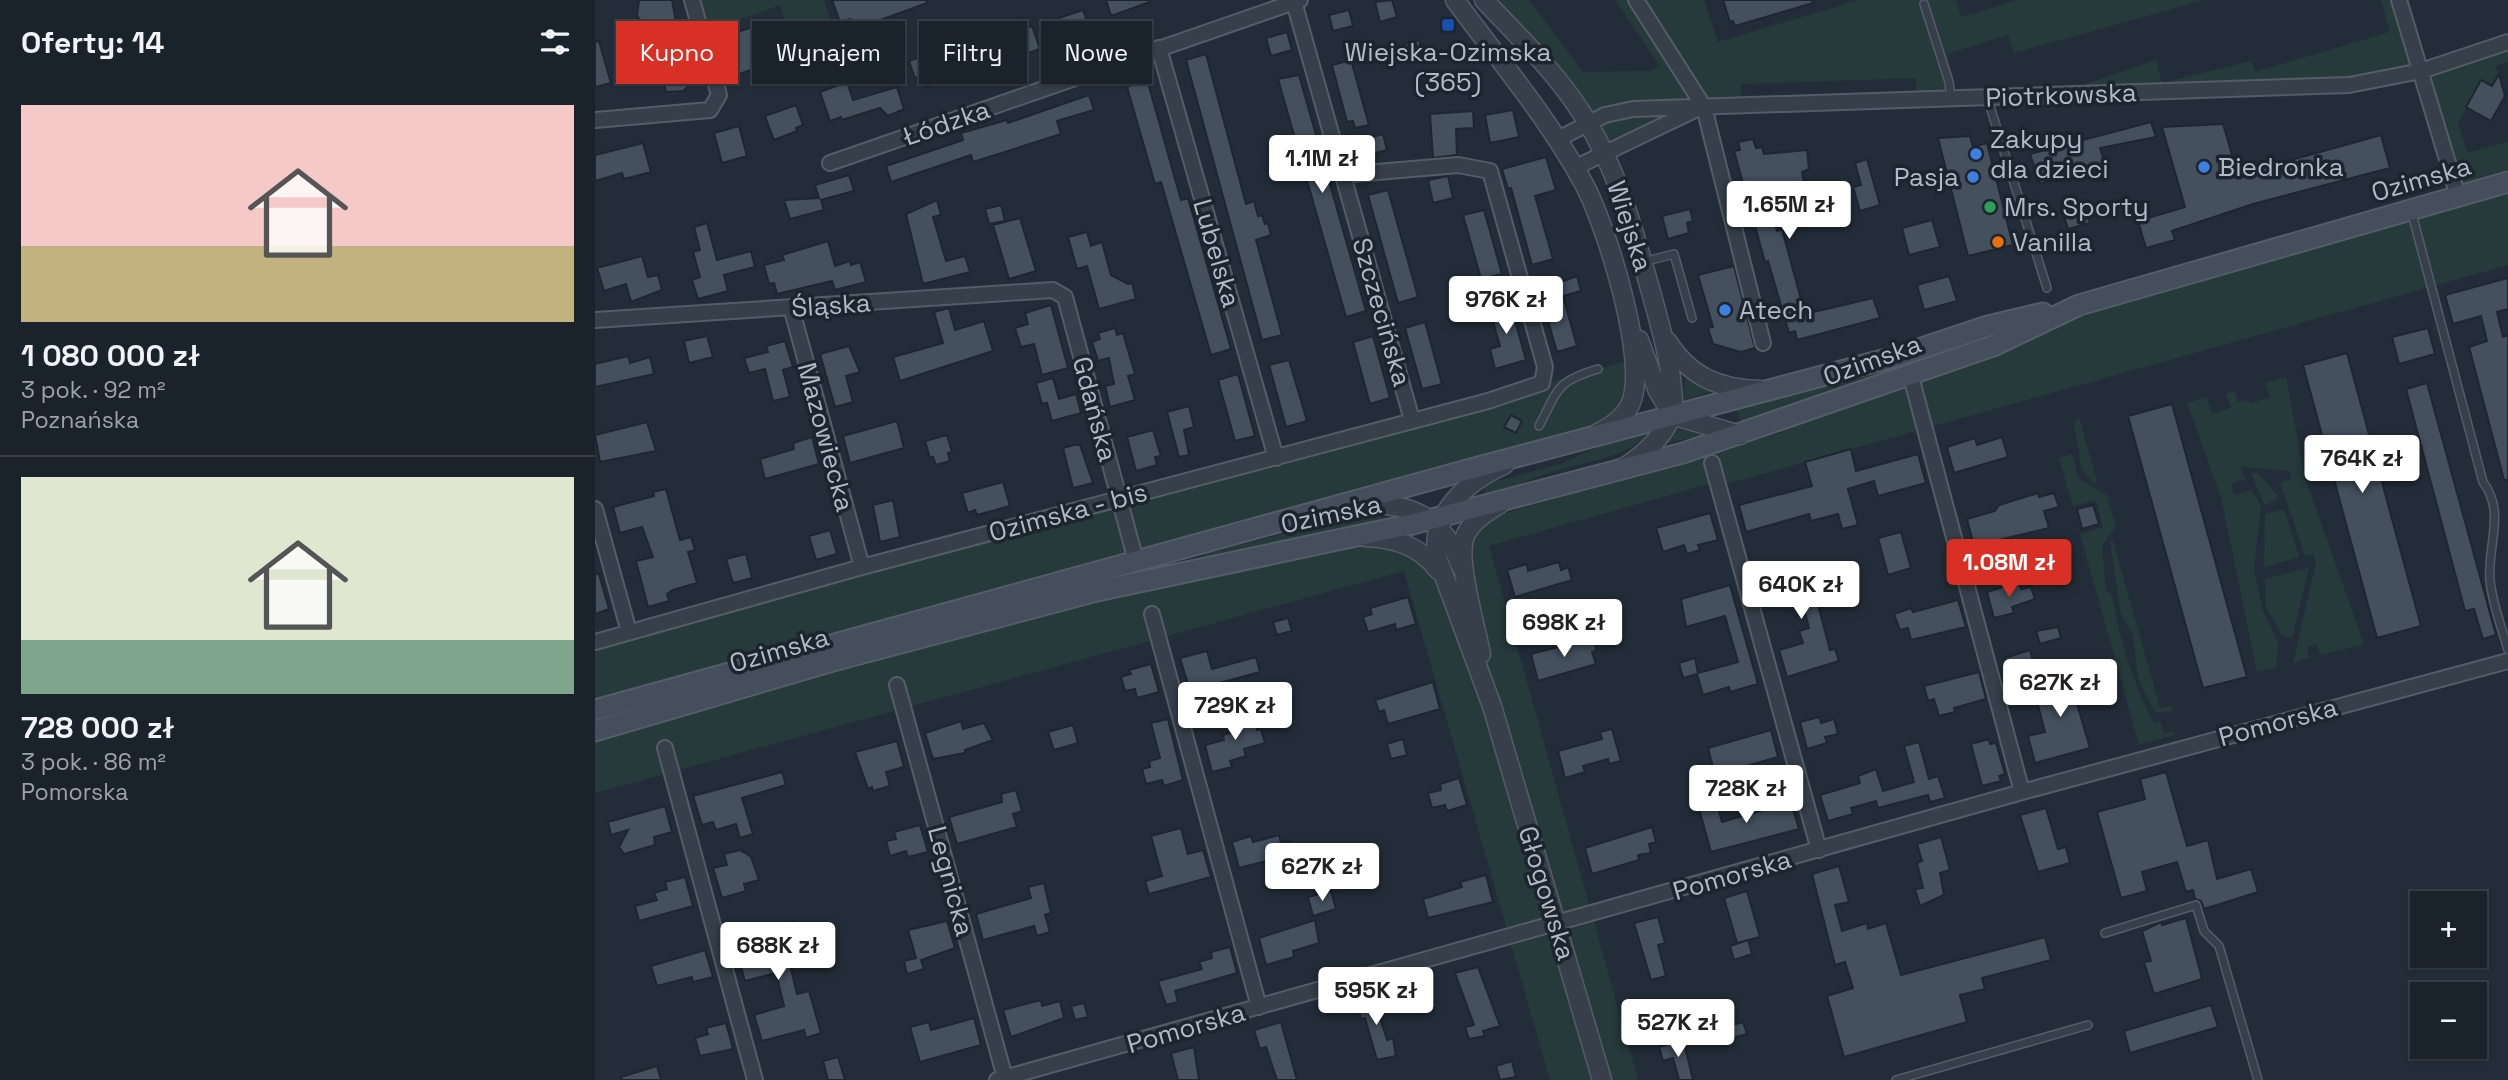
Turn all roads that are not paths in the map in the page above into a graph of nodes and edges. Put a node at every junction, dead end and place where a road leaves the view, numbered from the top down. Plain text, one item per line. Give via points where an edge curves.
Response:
1 (692, 0) edge
2 (1455, 0) edge
3 (1484, 0) edge
4 (1636, 0) edge
5 (2400, 0) edge
6 (1297, 1) edge
7 (1924, 4) dead end
8 (2508, 42) edge
9 (1159, 48) junction
10 (2421, 71) junction
11 (1987, 97) junction
12 (1951, 98) junction
13 (1702, 107) junction
14 (595, 120) edge
15 (1588, 123) junction
16 (1556, 140) junction
17 (1603, 152) junction
18 (831, 163) dead end
19 (1574, 168) junction
20 (1343, 175) junction
21 (2508, 182) edge
22 (2458, 196) junction
23 (2411, 209) junction
24 (1643, 262) junction
25 (2047, 288) dead end
26 (1065, 297) joint
27 (791, 307) junction
28 (2065, 310) junction
29 (1628, 311) junction
30 (1692, 318) dead end
31 (595, 320) edge
32 (1662, 333) junction
33 (1763, 343) dead end
34 (1598, 369) dead end
35 (1910, 373) junction
36 (1542, 383) junction
37 (1558, 390) junction
38 (1771, 390) junction
39 (1672, 415) junction
40 (1412, 420) junction
41 (1539, 426) dead end
42 (1740, 435) junction
43 (1585, 439) junction
44 (1549, 449) junction
45 (1276, 458) junction
46 (1712, 463) dead end
47 (1620, 470) junction
48 (1119, 498) junction
49 (1504, 502) junction
50 (1335, 507) junction
51 (595, 509) edge
52 (1437, 521) junction
53 (1351, 537) junction
54 (1136, 561) junction
55 (862, 567) junction
56 (1445, 583) junction
57 (1470, 593) junction
58 (1152, 614) dead end
59 (629, 632) junction
60 (595, 642) edge
61 (2508, 650) edge
62 (2508, 661) edge
63 (897, 685) dead end
64 (1492, 706) junction
65 (595, 710) edge
66 (595, 731) edge
67 (665, 748) dead end
68 (2022, 792) junction
69 (1819, 850) junction
70 (1557, 925) junction
71 (2105, 933) dead end
72 (1259, 1007) junction
73 (2088, 1025) dead end
74 (1001, 1079) edge
75 (755, 1080) edge
76 (1602, 1080) edge
77 (1896, 1080) edge
78 (2258, 1080) edge

1 - 14 street via 719,95 711,110
2 - 16 street, Wiejska
3 - 15 street, Wiejska via 1563,87
4 - 13 street
5 - 10 street
6 - 9 street, Łódzka
6 - 20 street, Szczecińska
7 - 12 lane
8 - 10 street, Piotrkowska
9 - 18 street, Łódzka
9 - 45 street, Lubelska
10 - 11 street, Piotrkowska via 2349,85
10 - 22 street
11 - 12 street, Piotrkowska
11 - 25 lane
12 - 13 street, Piotrkowska
13 - 15 street, Piotrkowska via 1621,111
13 - 17 street, Piotrkowska
13 - 33 street
15 - 16 street, Piotrkowska
15 - 17 street, Wiejska
16 - 19 street, Wiejska
17 - 19 street, Piotrkowska
17 - 24 street, Wiejska
19 - 29 street, Wiejska via 1594,206
20 - 36 street via 1458,165 1490,171 1545,367
20 - 40 street, Szczecińska
21 - 22 main road, Ozimska
22 - 23 main road, Ozimska
23 - 28 main road, Ozimska
23 - 61 lane via 2483,482 2495,512 2490,579
24 - 30 lane via 1674,254
24 - 32 street, Wiejska
26 - 27 street, Śląska via 1053,290
26 - 48 street, Gdańska
27 - 31 street, Śląska
27 - 55 street, Mazowiecka
28 - 35 main road, Ozimska via 1993,346
28 - 38 main road, Ozimska via 1987,326
29 - 39 street via 1657,389
29 - 43 street, Wiejska via 1635,359 1633,397 1617,421
32 - 38 street via 1677,356 1703,380
32 - 39 street, Wiejska via 1672,386
34 - 37 lane via 1570,377
35 - 42 main road, Ozimska
35 - 68 street
36 - 37 lane
36 - 40 street, Ozimska - bis
37 - 41 lane
38 - 39 main road, Ozimska
39 - 42 street
39 - 43 main road, Ozimska
39 - 47 street via 1656,439
40 - 45 street, Ozimska - bis
42 - 47 main road, Ozimska
43 - 44 main road, Ozimska
44 - 50 main road, Ozimska
44 - 52 street via 1475,481
45 - 48 street, Ozimska - bis
46 - 69 street
47 - 49 main road, Ozimska
48 - 54 street, Gdańska
48 - 55 street, Ozimska - bis
49 - 52 main road, Ozimska
49 - 57 street, Głogowska via 1485,513 1465,535 1463,560
50 - 52 street via 1404,506
50 - 54 main road, Ozimska
51 - 59 street
52 - 53 main road, Ozimska
52 - 56 street, Głogowska via 1436,551
52 - 57 street, Głogowska via 1453,547
53 - 56 street, Głogowska via 1384,538 1416,549 1432,562
53 - 66 main road, Ozimska via 1097,591
54 - 65 main road, Ozimska
55 - 59 street, Ozimska - bis
56 - 64 street, Głogowska
57 - 64 street, Głogowska
58 - 72 street
59 - 60 street, Ozimska - bis
62 - 68 street, Pomorska
63 - 74 street, Legnicka
64 - 70 street, Głogowska
67 - 75 street
68 - 69 street, Pomorska
69 - 70 street, Pomorska
70 - 72 street, Pomorska
70 - 76 street, Głogowska
71 - 78 lane via 2196,905 2204,931 2219,946
72 - 74 street, Pomorska
73 - 77 lane

